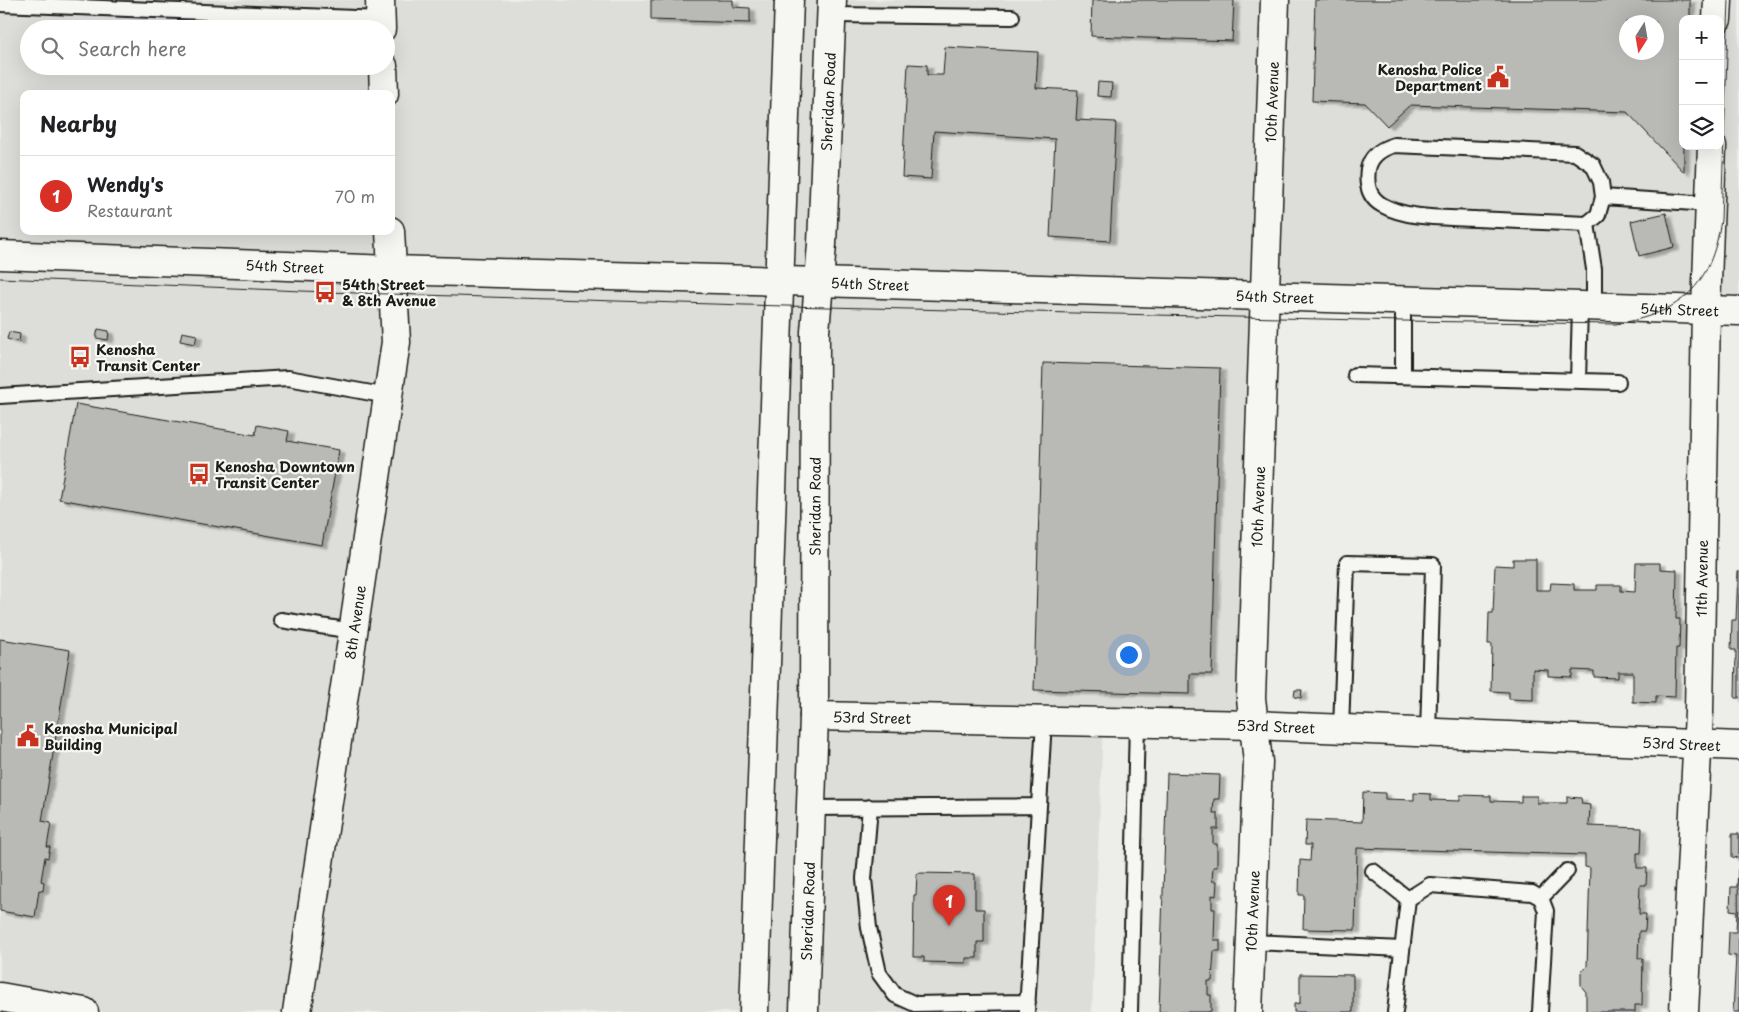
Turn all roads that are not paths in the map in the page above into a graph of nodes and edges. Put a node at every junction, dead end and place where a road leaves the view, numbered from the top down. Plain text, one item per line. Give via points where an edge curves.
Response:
1 (789, 0) edge
2 (1275, 0) edge
3 (1718, 0) edge
4 (0, 4) edge
5 (832, 8) edge
6 (1717, 15) edge
7 (381, 16) edge
8 (1012, 17) dead end
9 (383, 75) edge
10 (384, 90) edge
11 (1712, 150) edge
12 (1603, 197) junction
13 (1710, 204) junction
14 (1587, 224) junction
15 (390, 235) edge
16 (0, 255) edge
17 (392, 270) junction
18 (779, 281) junction
19 (820, 282) junction
20 (1265, 297) junction
21 (1402, 301) junction
22 (1587, 307) junction
23 (1706, 310) junction
24 (1739, 311) edge
25 (1355, 375) dead end
26 (1403, 376) junction
27 (1578, 381) junction
28 (1618, 382) dead end
29 (0, 396) edge
30 (388, 396) junction
31 (281, 620) dead end
32 (353, 631) junction
33 (814, 716) junction
34 (1044, 721) junction
35 (1137, 723) junction
36 (1254, 726) junction
37 (1341, 729) junction
38 (1428, 733) junction
39 (1696, 745) junction
40 (1739, 746) edge
41 (1039, 806) junction
42 (870, 807) junction
43 (811, 808) junction
44 (1373, 871) dead end
45 (1567, 871) dead end
46 (1541, 898) junction
47 (1408, 899) junction
48 (1251, 942) junction
49 (1402, 949) junction
50 (0, 997) edge
51 (1027, 1007) edge
52 (84, 1012) edge
53 (296, 1012) edge
54 (754, 1012) edge
55 (804, 1012) edge
56 (1130, 1012) edge
57 (1248, 1012) edge
58 (1395, 1012) edge
59 (1540, 1012) edge
60 (1684, 1012) edge

1 - 18 street
2 - 20 street, 10th Avenue
3 - 6 street
4 - 7 lane
5 - 8 lane
5 - 19 street, Sheridan Road
9 - 10 street
11 - 13 street, 11th Avenue
12 - 13 lane
12 - 14 lane via 1598,215
12 - 14 lane via 1601,182 1593,165 1575,153 1394,145 1378,150 1369,166 1369,193 1380,204 1395,211 1456,218
13 - 23 street, 11th Avenue
14 - 22 lane via 1594,269
15 - 17 street, 8th Avenue
16 - 17 street, 54th Street
17 - 18 street, 54th Street
17 - 30 street, 8th Avenue via 396,342
18 - 19 street, 54th Street
18 - 54 street
19 - 20 street, 54th Street
19 - 33 street, Sheridan Road via 815,332
20 - 21 street, 54th Street
20 - 36 street, 10th Avenue via 1251,698
21 - 22 street, 54th Street
21 - 26 lane
22 - 23 street, 54th Street
22 - 27 lane
23 - 24 street, 54th Street
23 - 39 street, 11th Avenue
25 - 26 lane
26 - 27 lane
27 - 28 lane
29 - 30 lane via 288,378
30 - 32 street, 8th Avenue
31 - 32 lane
32 - 53 street, 8th Avenue
33 - 34 street, 53rd Street
33 - 43 street, Sheridan Road
34 - 35 street, 53rd Street
34 - 41 lane
35 - 36 street, 53rd Street
35 - 56 lane
36 - 37 street, 53rd Street
36 - 48 street, 10th Avenue via 1258,762
37 - 38 street, 53rd Street
37 - 38 lane via 1347,563 1433,565
38 - 39 street, 53rd Street
39 - 40 street, 53rd Street
39 - 60 street, 11th Avenue
41 - 42 lane
41 - 51 lane
42 - 43 lane
42 - 51 lane via 864,879 869,928 879,972 895,994 915,1004
43 - 55 street, Sheridan Road
44 - 47 lane
45 - 46 lane
46 - 47 lane via 1532,893 1430,885
46 - 59 lane via 1546,911
47 - 49 lane
48 - 49 lane
48 - 57 street, 10th Avenue
49 - 58 lane
50 - 52 street

